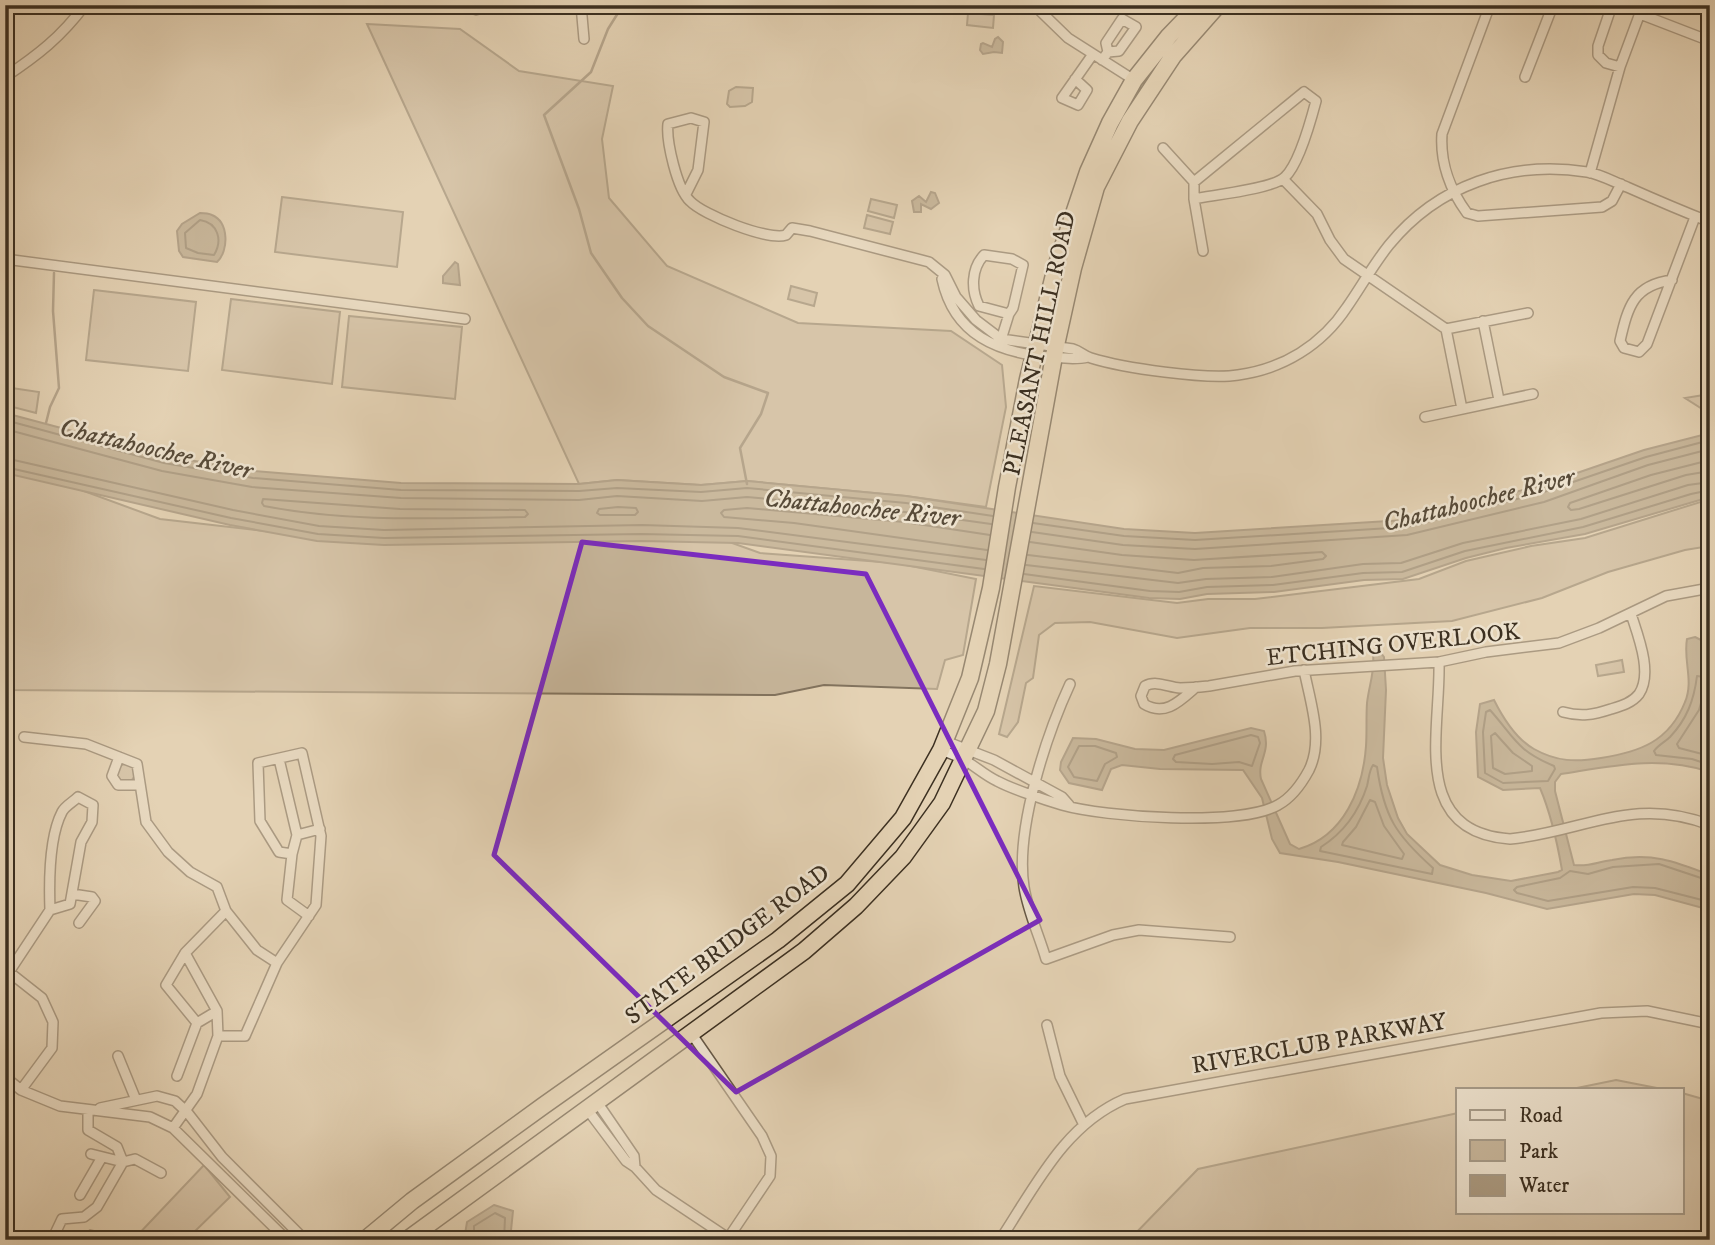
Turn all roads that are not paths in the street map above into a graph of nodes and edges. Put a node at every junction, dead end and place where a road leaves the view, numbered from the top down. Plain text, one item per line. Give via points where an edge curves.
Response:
1 (85, 5) edge
2 (581, 5) edge
3 (1034, 5) edge
4 (1199, 5) edge
5 (1217, 5) edge
6 (1490, 5) edge
7 (1553, 5) edge
8 (1612, 5) edge
9 (1641, 10) edge
10 (584, 38) dead end
11 (1710, 41) edge
12 (1093, 54) junction
13 (1620, 67) junction
14 (5, 76) edge
15 (1525, 77) dead end
16 (1075, 79) junction
17 (1134, 80) junction
18 (1163, 148) dead end
19 (1590, 173) junction
20 (1283, 179) junction
21 (1194, 182) junction
22 (1620, 184) junction
23 (1096, 187) junction
24 (1454, 192) junction
25 (686, 194) junction
26 (1194, 199) junction
27 (1695, 216) junction
28 (1710, 222) edge
29 (1203, 251) dead end
30 (5, 259) edge
31 (1367, 275) junction
32 (1672, 280) junction
33 (1528, 313) dead end
34 (1009, 314) junction
35 (465, 319) dead end
36 (1483, 321) junction
37 (1446, 329) junction
38 (1000, 344) junction
39 (1036, 350) junction
40 (1055, 351) junction
41 (1533, 394) dead end
42 (1499, 400) junction
43 (1462, 409) junction
44 (1424, 417) dead end
45 (990, 588) joint
46 (1706, 590) edge
47 (1011, 600) joint
48 (1631, 614) junction
49 (1439, 662) junction
50 (1304, 670) junction
51 (1070, 684) dead end
52 (1196, 687) junction
53 (1563, 712) dead end
54 (24, 737) dead end
55 (943, 745) junction
56 (965, 755) junction
57 (119, 757) junction
58 (279, 759) junction
59 (1036, 784) junction
60 (140, 785) junction
61 (1033, 794) junction
62 (1070, 806) junction
63 (1710, 825) edge
64 (320, 829) junction
65 (297, 835) junction
66 (292, 854) junction
67 (72, 894) junction
68 (50, 910) junction
69 (226, 911) junction
70 (309, 916) junction
71 (79, 923) dead end
72 (1230, 937) dead end
73 (185, 953) junction
74 (277, 963) junction
75 (7, 971) edge
76 (217, 1011) junction
77 (197, 1023) junction
78 (1710, 1024) edge
79 (1047, 1025) dead end
80 (691, 1033) junction
81 (218, 1036) junction
82 (118, 1055) dead end
83 (177, 1076) dead end
84 (5, 1077) edge
85 (21, 1090) junction
86 (136, 1100) junction
87 (597, 1109) junction
88 (185, 1110) junction
89 (88, 1111) junction
90 (1083, 1123) junction
91 (173, 1128) junction
92 (91, 1154) dead end
93 (102, 1157) junction
94 (122, 1162) junction
95 (635, 1167) junction
96 (161, 1173) dead end
97 (80, 1195) dead end
98 (728, 1239) edge
99 (52, 1240) edge
100 (286, 1240) edge
101 (305, 1240) edge
102 (365, 1240) edge
103 (407, 1240) edge
104 (1000, 1240) edge

1 - 14 street via 39,55
2 - 10 street
3 - 12 street via 1068,38
4 - 17 highway, PLEASANT HILL ROAD
5 - 23 highway, PLEASANT HILL ROAD via 1173,56 1130,121
6 - 24 street via 1441,134 1440,154
7 - 15 street
8 - 13 street via 1598,55
9 - 11 street
9 - 13 street
12 - 16 street
12 - 17 street via 1105,56
13 - 19 street
16 - 16 street via 1087,90 1077,105 1062,98
17 - 23 highway via 1129,103 1094,172
17 - 39 highway, PLEASANT HILL ROAD via 1088,173 1056,267
18 - 21 street
19 - 22 street
19 - 24 street via 1514,170
20 - 21 street via 1317,101 1304,92
20 - 26 street
20 - 31 street via 1317,214 1338,251
21 - 26 street
22 - 24 street via 1612,201 1602,207 1478,216 1466,213
22 - 27 street
23 - 40 highway, PLEASANT HILL ROAD
24 - 31 street via 1415,217
25 - 25 street via 667,138 667,124 691,118 704,121 698,170
25 - 38 street via 690,201 739,227 780,237 792,228 810,231 929,262
26 - 29 street
27 - 28 street
27 - 32 street
30 - 35 street
31 - 37 street
31 - 40 street via 1345,310 1314,344 1272,367 1214,377 1078,359
32 - 32 street via 1657,282 1638,294 1625,319 1620,341 1624,348 1639,352 1647,344
33 - 36 street
34 - 34 street via 1023,265 984,255 973,283 975,298 979,306
34 - 38 street
36 - 37 street
36 - 42 street
37 - 43 street
38 - 39 street
39 - 40 street
39 - 45 highway, PLEASANT HILL ROAD
40 - 47 highway, PLEASANT HILL ROAD
41 - 42 street
42 - 43 street
43 - 44 street
45 - 55 highway, STATE BRIDGE ROAD via 970,678
46 - 48 street, ETCHING OVERLOOK via 1666,596
47 - 56 highway, STATE BRIDGE ROAD via 986,711
48 - 49 street, ETCHING OVERLOOK via 1559,643
48 - 53 street via 1644,668 1638,695 1628,704 1589,715
49 - 50 street, ETCHING OVERLOOK
49 - 63 street via 1436,781 1444,800 1467,827 1496,838 1523,838 1622,814 1647,813
50 - 52 street, ETCHING OVERLOOK
50 - 62 street via 1315,730 1314,757 1291,795 1276,806 1197,819
51 - 59 street
52 - 52 street, ETCHING OVERLOOK via 1150,683 1142,696 1144,704 1161,710 1177,704
54 - 57 street via 86,744
55 - 56 street
55 - 102 highway, STATE BRIDGE ROAD via 903,818 847,884 778,940 412,1201
56 - 59 street via 994,760
56 - 61 street via 997,782
56 - 80 highway, STATE BRIDGE ROAD via 942,803 903,857 856,906 804,951
57 - 60 street via 136,764
57 - 60 street via 112,776 118,785
58 - 64 street via 302,753
58 - 65 street
58 - 66 street via 258,764 260,821 279,852
59 - 61 street
59 - 62 street
60 - 69 street via 146,822 168,852 217,887
61 - 62 street
61 - 72 street via 1022,868 1046,959 1139,930
64 - 65 street
64 - 70 street via 316,905
65 - 66 street
66 - 70 street via 287,900
67 - 68 street via 70,904
67 - 68 street via 81,842 92,822 93,804 78,797 63,809 55,831
67 - 71 street via 95,901
68 - 75 street
69 - 73 street
69 - 74 street via 257,950
70 - 74 street
73 - 76 street
73 - 77 street via 166,985
74 - 81 street via 245,1036
75 - 85 street via 42,998 53,1022 52,1048
76 - 77 street
76 - 81 street
77 - 83 street
78 - 90 street, RIVERCLUB PARKWAY via 1647,1011 1601,1013 1139,1095 1109,1106
79 - 90 street via 1060,1076
80 - 87 highway, STATE BRIDGE ROAD
80 - 98 street via 771,1156 770,1176
81 - 88 street via 197,1094
82 - 86 street
84 - 85 street
85 - 89 street via 60,1107
86 - 88 street via 156,1096 175,1101
86 - 89 street
87 - 95 street via 634,1156
87 - 95 street via 600,1125
87 - 103 highway, STATE BRIDGE ROAD
88 - 91 street
88 - 101 street via 222,1157
89 - 91 street via 150,1117
89 - 94 street via 88,1129 117,1147
90 - 104 street, RIVERCLUB PARKWAY
91 - 100 street
92 - 93 street
93 - 94 street
93 - 97 street
94 - 96 street via 135,1159
94 - 99 street via 97,1207 83,1217 62,1219
95 - 98 street via 656,1190

